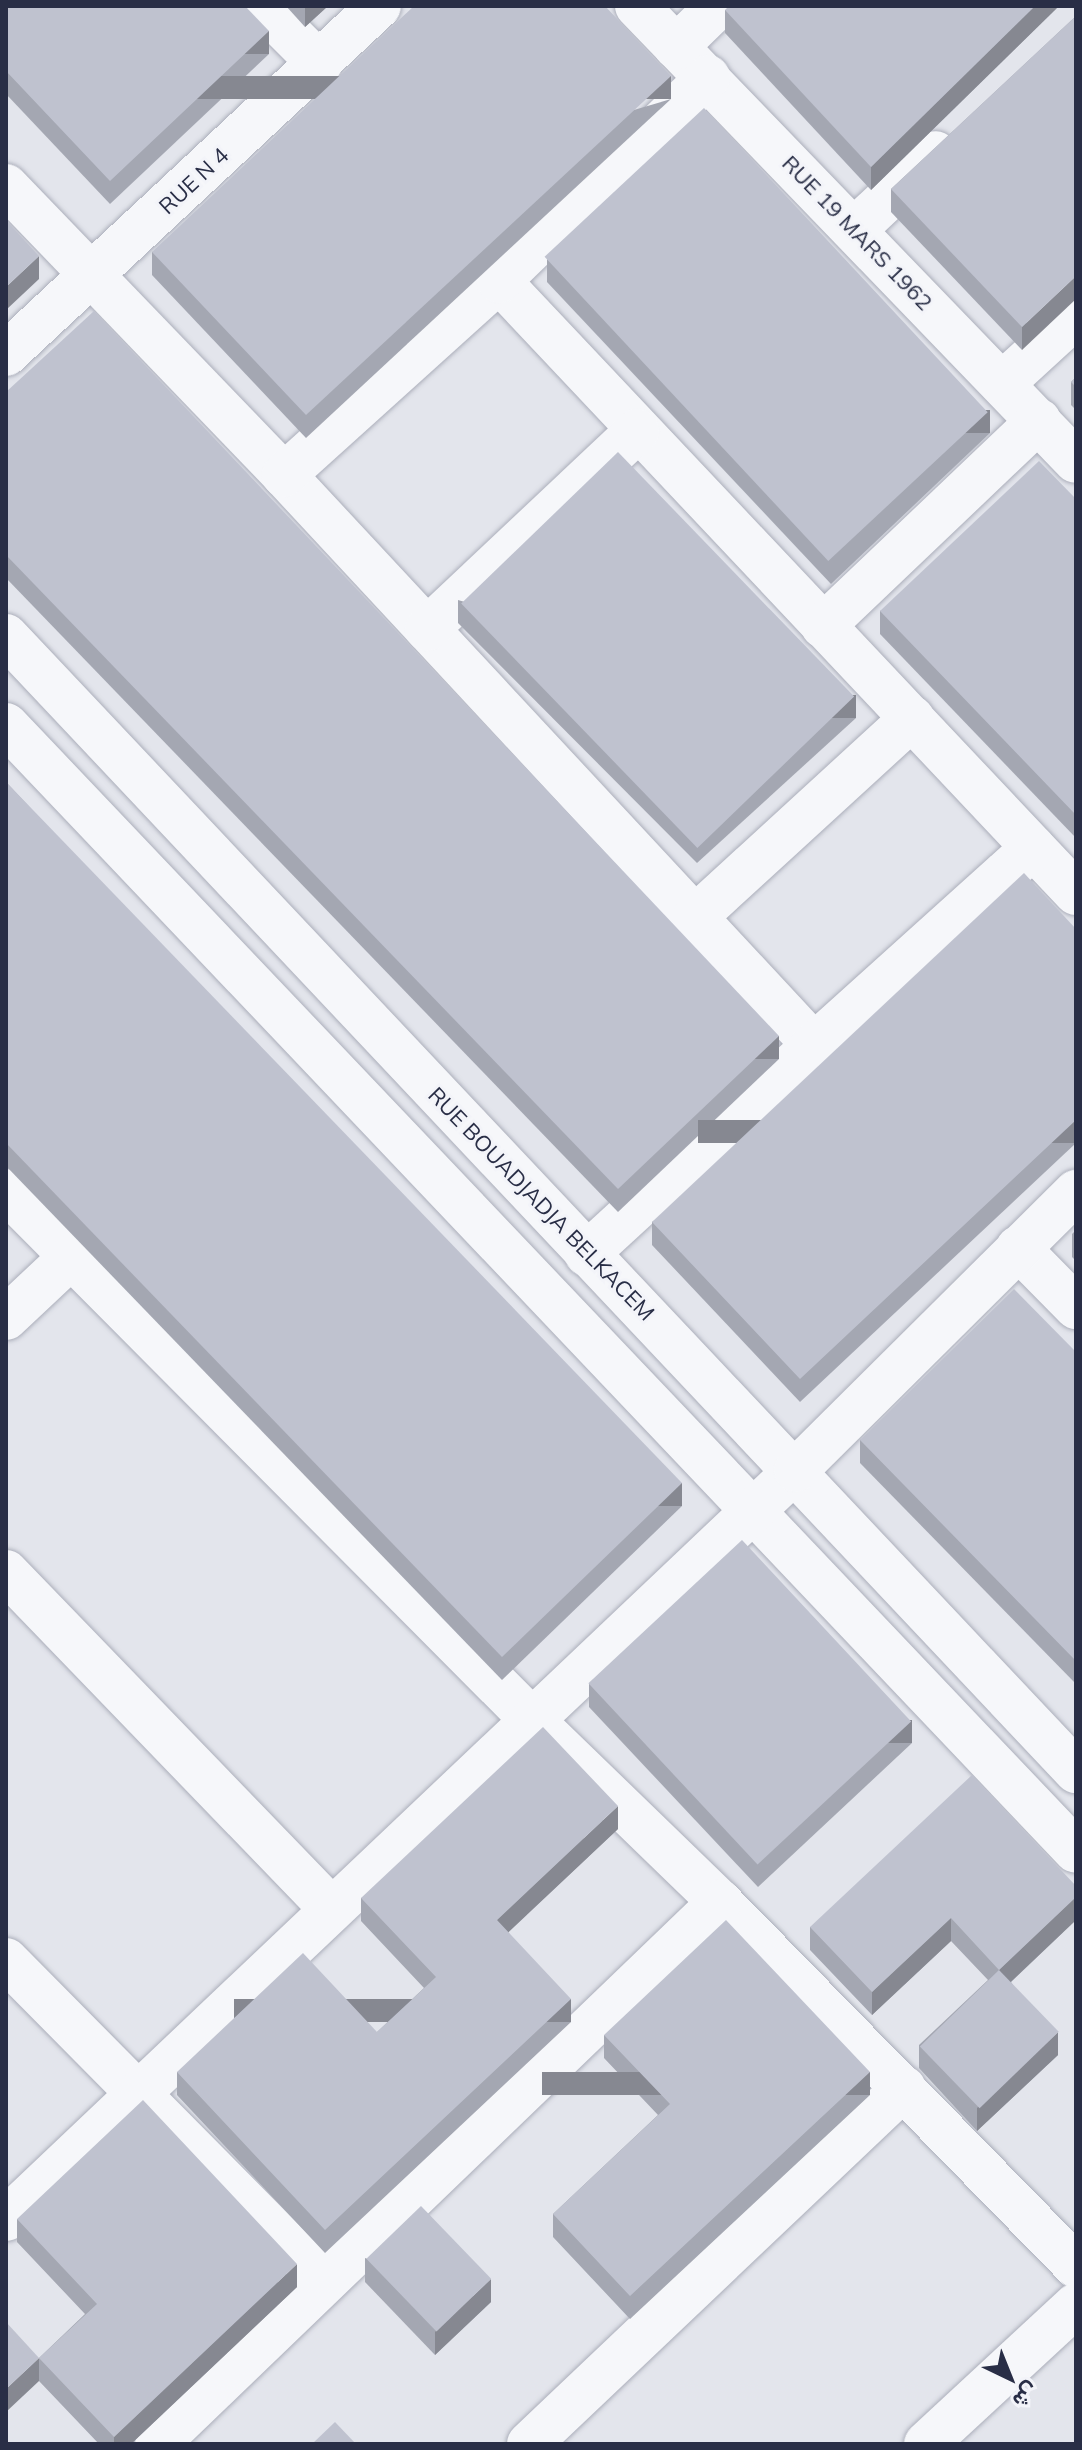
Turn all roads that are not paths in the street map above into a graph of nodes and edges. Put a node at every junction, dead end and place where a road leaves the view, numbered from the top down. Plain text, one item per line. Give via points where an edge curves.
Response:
1 (262, 6) edge
2 (379, 6) edge
3 (637, 6) edge
4 (718, 6) edge
5 (676, 47) junction
6 (320, 64) junction
7 (708, 77) junction
8 (971, 121) edge
9 (6, 186) edge
10 (854, 230) junction
11 (93, 275) junction
12 (499, 281) junction
13 (1076, 316) edge
14 (6, 354) edge
15 (1003, 383) junction
16 (1039, 420) junction
17 (637, 431) junction
18 (1076, 461) edge
19 (284, 475) junction
20 (823, 626) junction
21 (427, 629) junction
22 (6, 636) edge
23 (912, 718) junction
24 (6, 725) edge
25 (1033, 848) junction
26 (1076, 893) edge
27 (694, 918) junction
28 (814, 1045) junction
29 (6, 1191) edge
30 (1076, 1192) edge
31 (1018, 1248) junction
32 (587, 1254) junction
33 (70, 1258) junction
34 (1076, 1307) edge
35 (6, 1318) edge
36 (796, 1470) junction
37 (754, 1509) junction
38 (6, 1572) edge
39 (531, 1719) junction
40 (1076, 1771) edge
41 (1076, 1851) edge
42 (720, 1902) junction
43 (330, 1908) junction
44 (6, 1960) edge
45 (904, 2088) junction
46 (135, 2092) junction
47 (6, 2219) edge
48 (1076, 2266) edge
49 (323, 2280) junction
50 (1076, 2305) edge
51 (157, 2444) edge
52 (529, 2444) edge
53 (926, 2444) edge

1 - 6 street
2 - 6 street, RUE N 4
3 - 5 street, RUE 19 MARS 1962
4 - 5 street
5 - 7 street, RUE 19 MARS 1962
6 - 11 street, RUE N 4
7 - 10 street, RUE 19 MARS 1962
7 - 12 street
8 - 10 street
9 - 11 street
10 - 15 street, RUE 19 MARS 1962
11 - 14 street, RUE N 4
11 - 19 street
12 - 17 street
12 - 19 street
13 - 15 street
15 - 16 street, RUE 19 MARS 1962
16 - 18 street, RUE 19 MARS 1962
16 - 20 street
17 - 20 street
17 - 21 street
19 - 21 street
20 - 23 street
21 - 27 street
22 - 32 street, RUE BOUADJADJA BELKACEM
23 - 25 street
23 - 27 street
24 - 37 street
25 - 26 street
25 - 28 street
27 - 28 street
28 - 32 street
29 - 33 street
30 - 31 street
31 - 34 street
31 - 36 street
32 - 36 street, RUE BOUADJADJA BELKACEM
33 - 35 street
33 - 39 street
36 - 37 street
36 - 40 street, RUE BOUADJADJA BELKACEM
37 - 39 street
37 - 41 street
38 - 43 street
39 - 42 street
39 - 43 street
42 - 45 street
42 - 49 street
43 - 46 street
44 - 46 street
45 - 48 street
45 - 52 street
46 - 47 street
46 - 49 street
49 - 51 street
50 - 53 street

